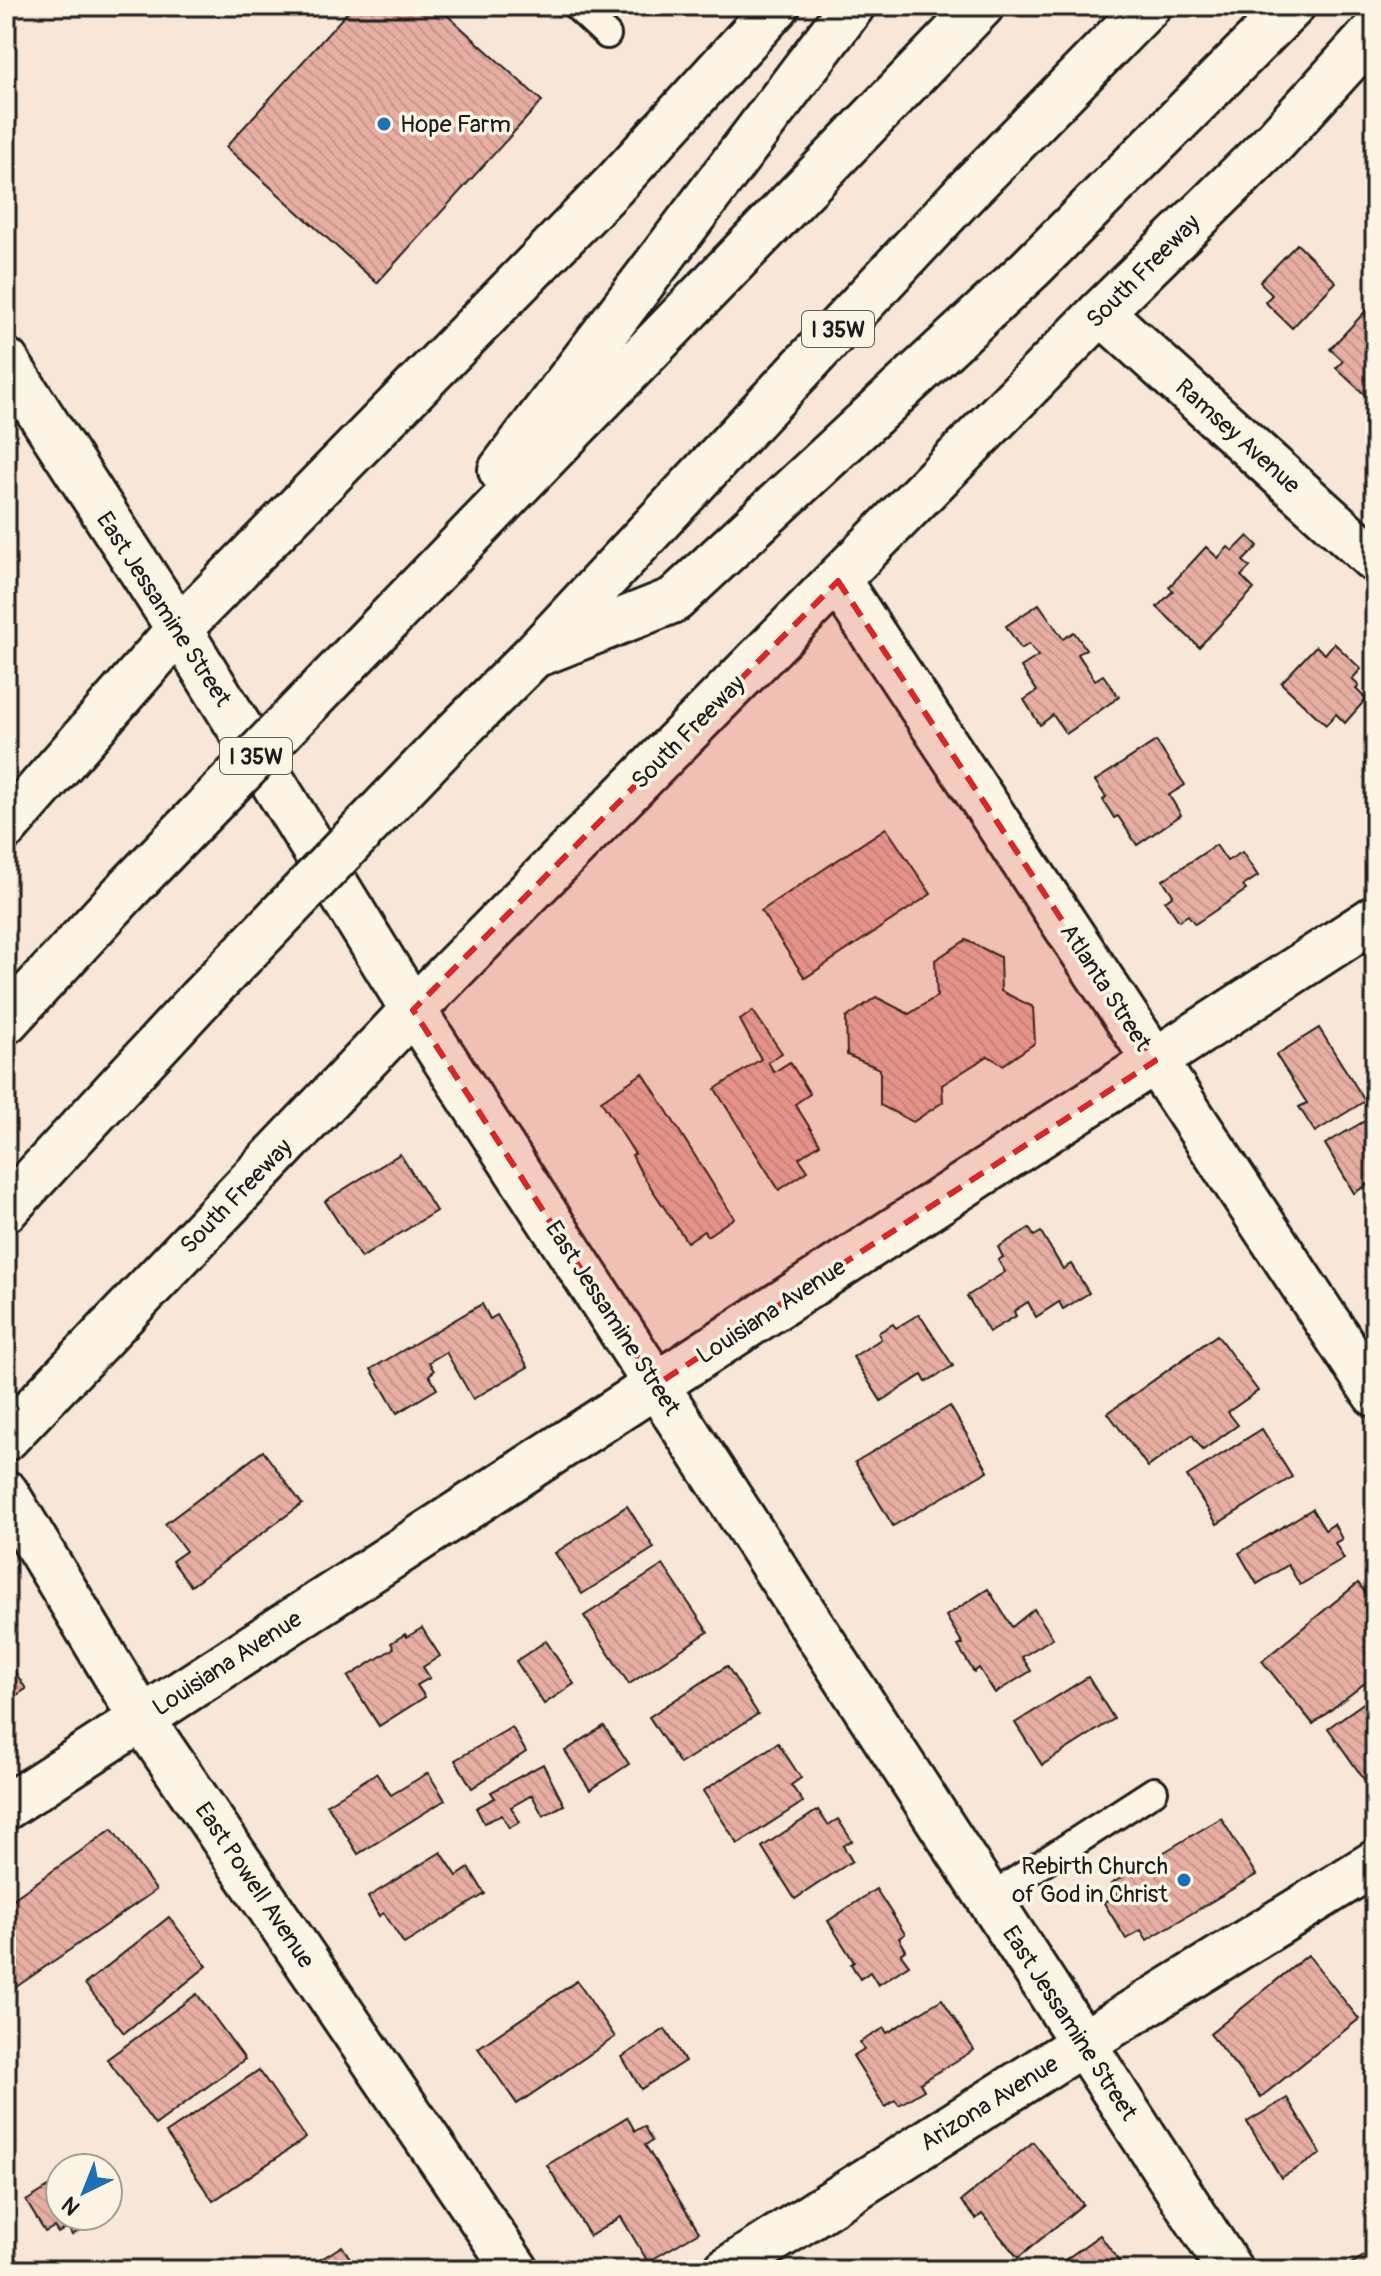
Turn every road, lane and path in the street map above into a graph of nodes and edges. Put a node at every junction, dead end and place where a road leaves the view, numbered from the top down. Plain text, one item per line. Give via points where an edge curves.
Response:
1 (576, 6) edge
2 (776, 6) edge
3 (852, 6) edge
4 (981, 6) edge
5 (1148, 6) edge
6 (1292, 6) edge
7 (1375, 31) edge
8 (607, 35) dead end
9 (1101, 312) junction
10 (6, 361) edge
11 (1375, 560) edge
12 (838, 581) junction
13 (387, 621) junction
14 (179, 629) junction
15 (533, 656) junction
16 (6, 827) edge
17 (1375, 918) edge
18 (413, 1010) junction
19 (6, 1021) edge
20 (1155, 1061) junction
21 (6, 1209) edge
22 (656, 1385) junction
23 (1375, 1394) edge
24 (6, 1438) edge
25 (6, 1493) edge
26 (142, 1719) junction
27 (1154, 1791) dead end
28 (6, 1807) edge
29 (1375, 1863) edge
30 (989, 1898) junction
31 (1083, 2043) junction
32 (516, 2270) edge
33 (726, 2270) edge
34 (1230, 2270) edge

1 - 8 lane
2 - 14 main road via 614,185
3 - 13 main road
4 - 13 main road, I 35W
5 - 15 main road, I 35W via 964,194
6 - 15 main road via 1030,269 674,600
7 - 9 main road, South Freeway via 1275,141
9 - 11 main road, Ramsey Avenue
9 - 12 main road, South Freeway
10 - 14 main road, East Jessamine Street
12 - 18 main road, South Freeway
12 - 20 main road, Atlanta Street
13 - 19 main road, I 35W, bridge
14 - 16 main road
14 - 18 main road, East Jessamine Street
15 - 21 main road, I 35W, bridge via 200,999
17 - 20 main road, Louisiana Avenue
18 - 22 main road, East Jessamine Street
18 - 24 main road, South Freeway
20 - 22 main road, Louisiana Avenue
20 - 23 main road, Atlanta Street
22 - 26 main road, Louisiana Avenue
22 - 30 main road, East Jessamine Street
25 - 26 main road, East Powell Avenue
26 - 28 main road, Louisiana Avenue
26 - 32 main road, East Powell Avenue
27 - 30 lane
29 - 31 main road, Arizona Avenue
30 - 31 main road, East Jessamine Street
31 - 33 main road, Arizona Avenue
31 - 34 main road, East Jessamine Street

